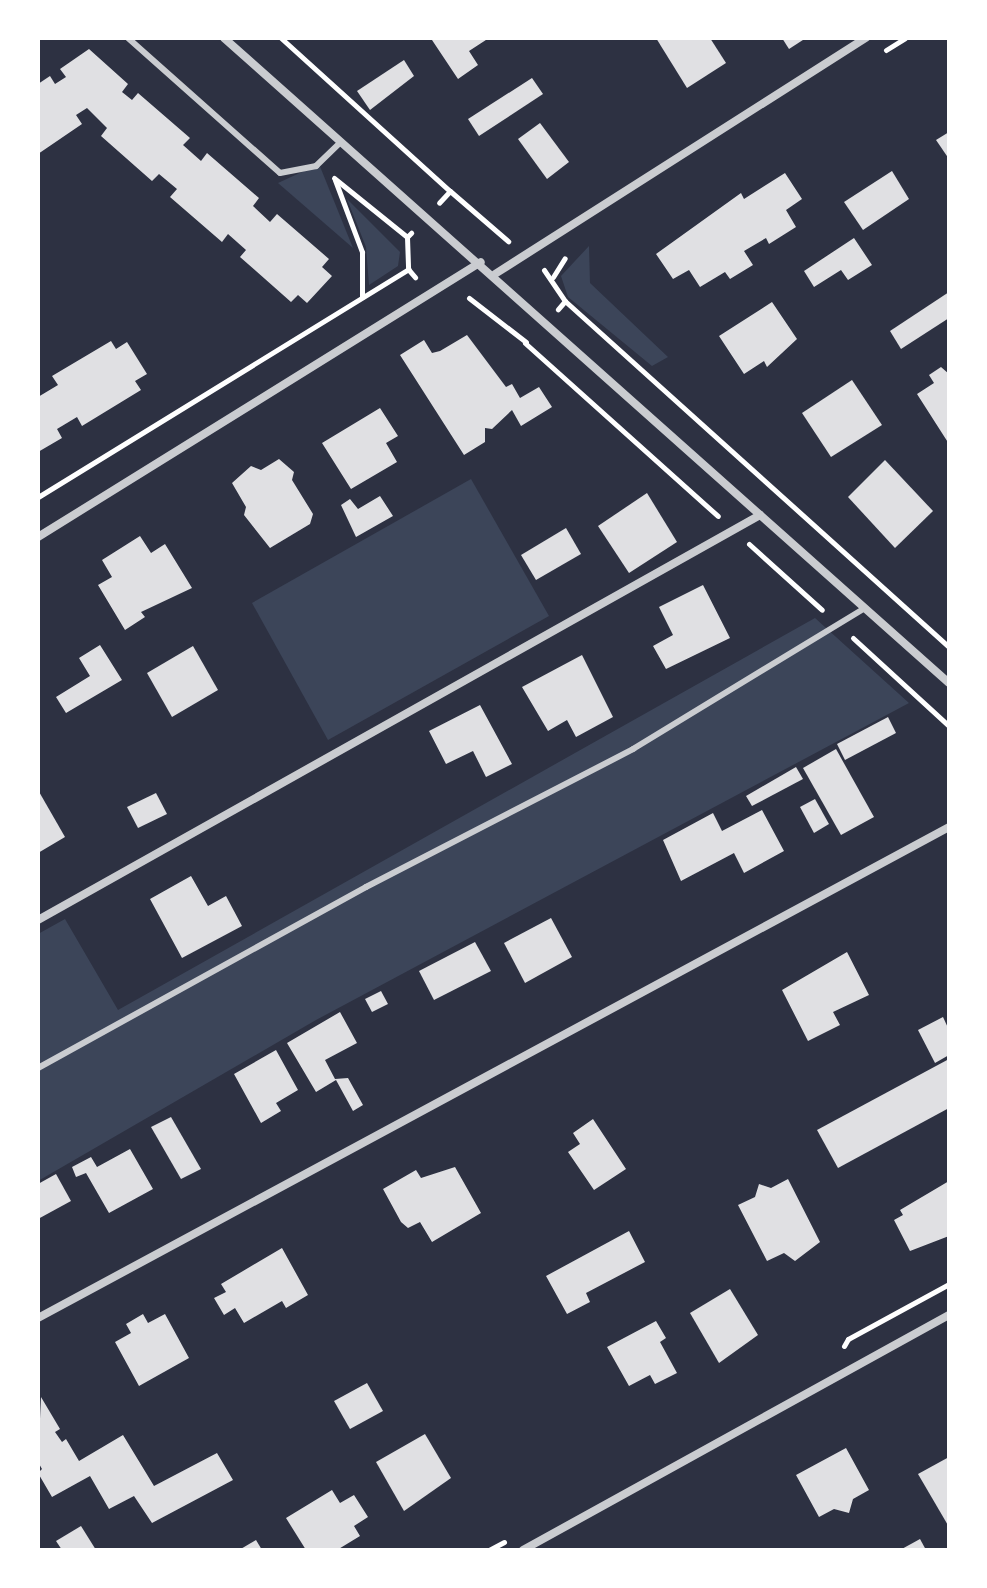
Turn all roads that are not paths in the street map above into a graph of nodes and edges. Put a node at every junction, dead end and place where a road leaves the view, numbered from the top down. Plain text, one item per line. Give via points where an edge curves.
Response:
1 (128, 38) edge
2 (224, 38) edge
3 (866, 38) edge
4 (341, 142) junction
5 (481, 262) junction
6 (495, 274) junction
7 (760, 515) junction
8 (38, 537) edge
9 (865, 608) junction
10 (949, 683) edge
11 (949, 827) edge
12 (38, 920) edge
13 (38, 1068) edge
14 (949, 1315) edge
15 (38, 1318) edge
16 (523, 1550) edge

1 - 4 lane via 280,173 316,166
2 - 4 street
3 - 6 street
4 - 5 street
5 - 6 street
5 - 8 street
6 - 7 street
7 - 9 street
7 - 12 street
9 - 10 street
9 - 13 lane via 633,749 366,887
11 - 15 street
14 - 16 street

